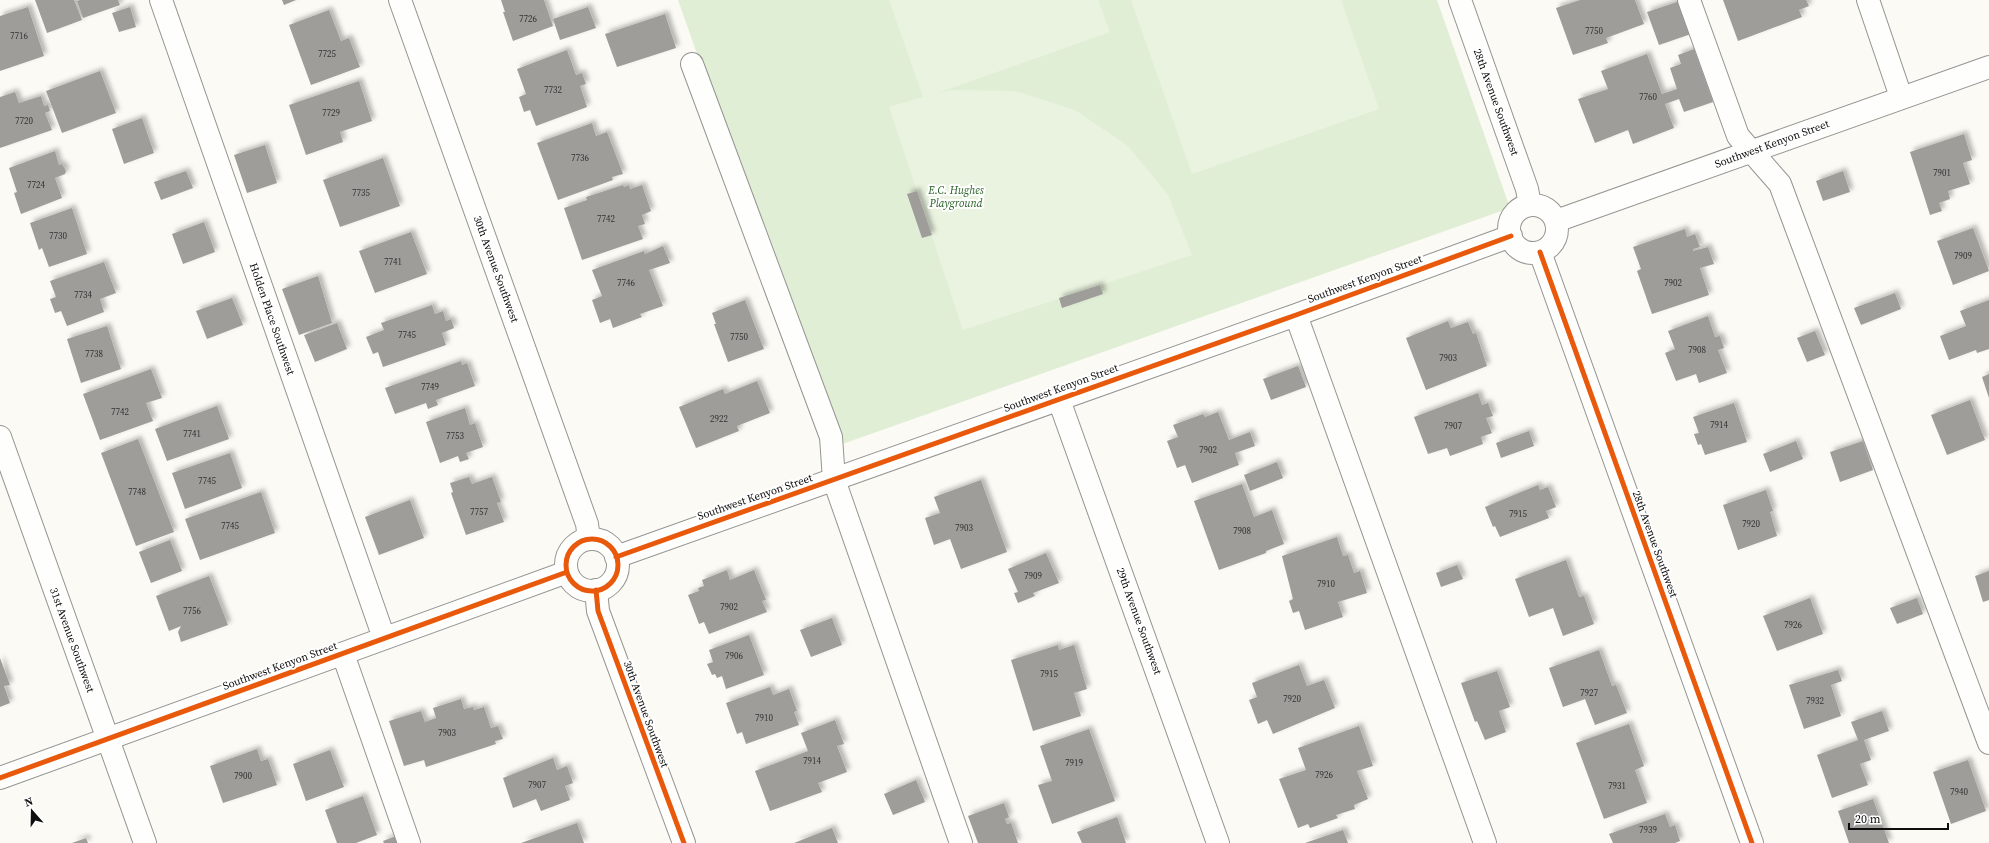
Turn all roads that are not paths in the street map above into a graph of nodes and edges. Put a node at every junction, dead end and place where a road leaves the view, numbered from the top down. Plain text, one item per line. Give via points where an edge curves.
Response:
1 (160, 0) edge
2 (400, 0) edge
3 (1460, 0) edge
4 (1689, 0) edge
5 (1868, 0) edge
6 (692, 64) dead end
7 (1989, 67) edge
8 (1901, 97) junction
9 (1752, 151) junction
10 (1530, 205) junction
11 (1556, 221) junction
12 (1511, 236) junction
13 (1540, 252) junction
14 (1296, 315) junction
15 (1059, 400) junction
16 (0, 437) edge
17 (834, 480) junction
18 (589, 539) junction
19 (616, 557) junction
20 (567, 572) junction
21 (596, 590) junction
22 (384, 638) junction
23 (343, 654) junction
24 (107, 739) junction
25 (1989, 743) edge
26 (0, 778) edge
27 (145, 843) edge
28 (409, 843) edge
29 (684, 843) edge
30 (961, 843) edge
31 (1218, 843) edge
32 (1485, 843) edge
33 (1752, 843) edge

1 - 22 street, Holden Place Southwest
2 - 18 street, 30th Avenue Southwest via 584,516
3 - 10 street, 28th Avenue Southwest via 1527,189
4 - 9 street via 1738,136
5 - 8 street
6 - 17 street via 831,437
7 - 8 street, Southwest Kenyon Street
8 - 9 street, Southwest Kenyon Street
9 - 11 street, Southwest Kenyon Street
9 - 25 street via 1780,184
10 - 11 street via 1545,209
10 - 12 street via 1522,208 1511,219
11 - 13 street via 1556,236 1547,248
12 - 13 street via 1518,247 1525,251
12 - 14 street, Southwest Kenyon Street
13 - 33 street, 28th Avenue Southwest
14 - 15 street, Southwest Kenyon Street
14 - 32 street
15 - 17 street, Southwest Kenyon Street
15 - 31 street, 29th Avenue Southwest
16 - 24 street, 31st Avenue Southwest
17 - 19 street, Southwest Kenyon Street
17 - 30 street
18 - 19 street via 605,542
18 - 20 street via 581,541 569,552 566,560
19 - 21 street via 617,571 614,579
20 - 21 street via 575,585 582,589
20 - 22 street, Southwest Kenyon Street
21 - 29 street, 30th Avenue Southwest via 598,611
22 - 23 street, Southwest Kenyon Street
23 - 24 street, Southwest Kenyon Street
23 - 28 street
24 - 26 street, Southwest Kenyon Street
24 - 27 street, 31st Avenue Southwest

